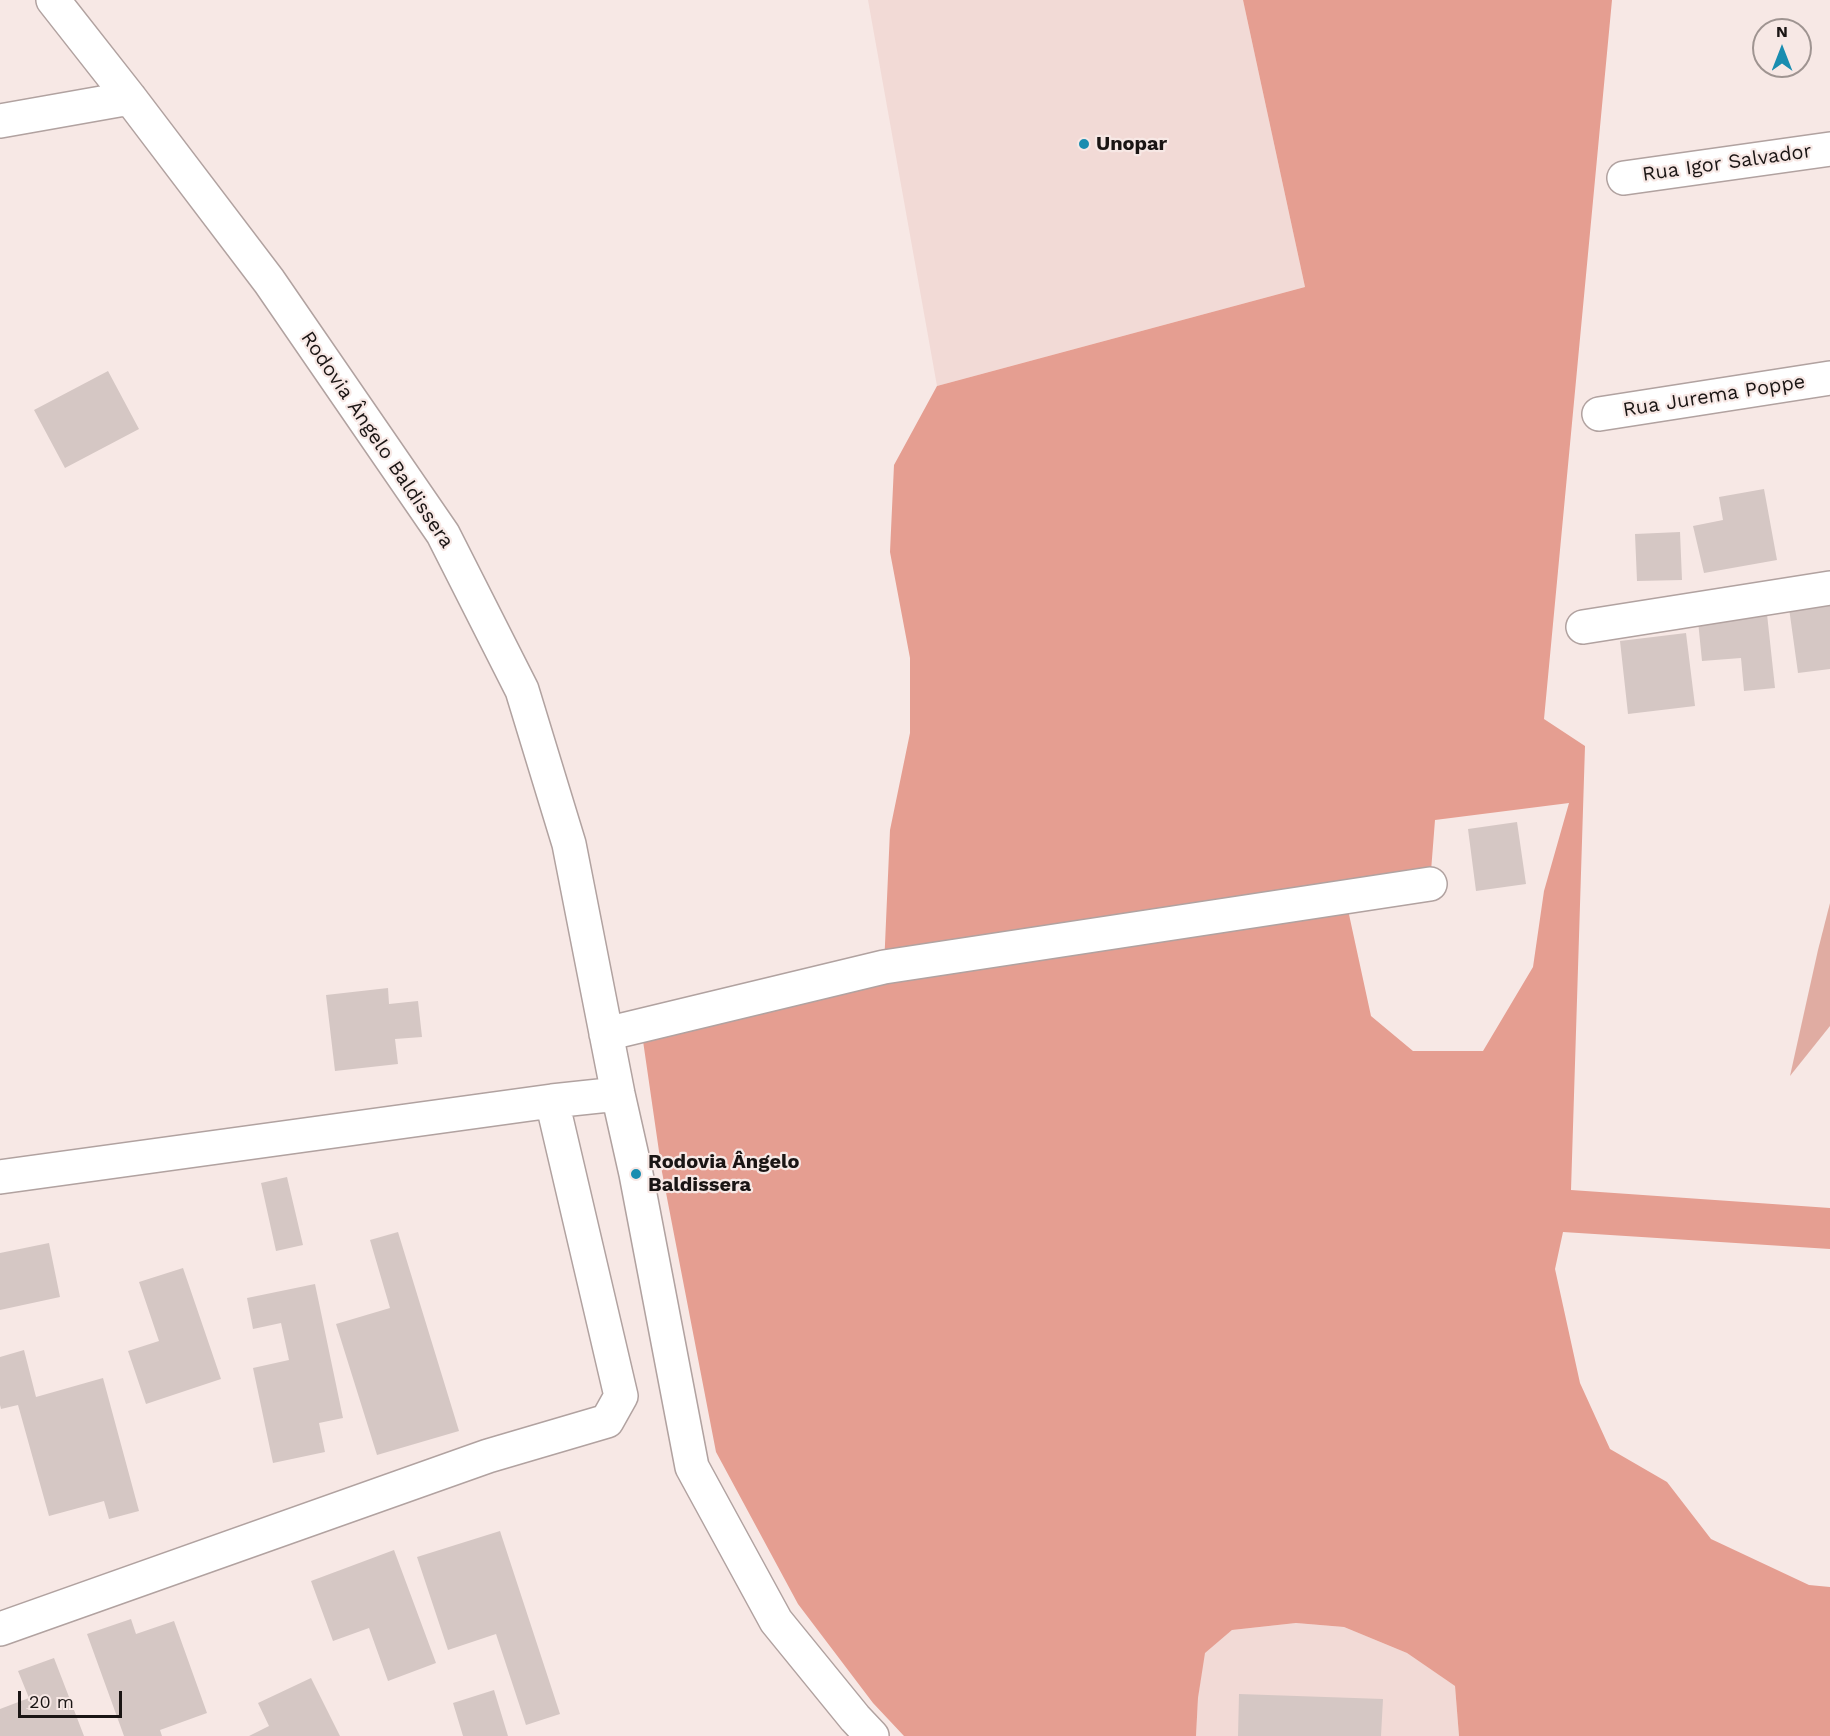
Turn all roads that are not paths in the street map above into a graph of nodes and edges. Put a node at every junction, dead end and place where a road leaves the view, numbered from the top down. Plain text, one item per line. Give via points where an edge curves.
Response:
1 (53, 0) edge
2 (130, 98) junction
3 (0, 121) edge
4 (1830, 149) edge
5 (1624, 178) dead end
6 (1830, 378) edge
7 (1599, 414) dead end
8 (1830, 588) edge
9 (1582, 627) dead end
10 (1431, 884) dead end
11 (606, 1034) junction
12 (618, 1094) junction
13 (552, 1101) junction
14 (0, 1177) edge
15 (0, 1629) edge
16 (872, 1736) edge

1 - 2 street, Rodovia Ângelo Baldissera
2 - 3 street
2 - 11 street, Rodovia Ângelo Baldissera via 269,281 448,544 522,690 569,844
4 - 5 street, Rua Igor Salvador
6 - 7 street, Rua Jurema Poppe
8 - 9 street
10 - 11 street via 884,967
11 - 12 street, Rodovia Ângelo Baldissera
12 - 13 street
12 - 16 street, Rodovia Ângelo Baldissera via 692,1467 776,1621
13 - 14 street
13 - 15 street via 621,1396 607,1420 488,1456

